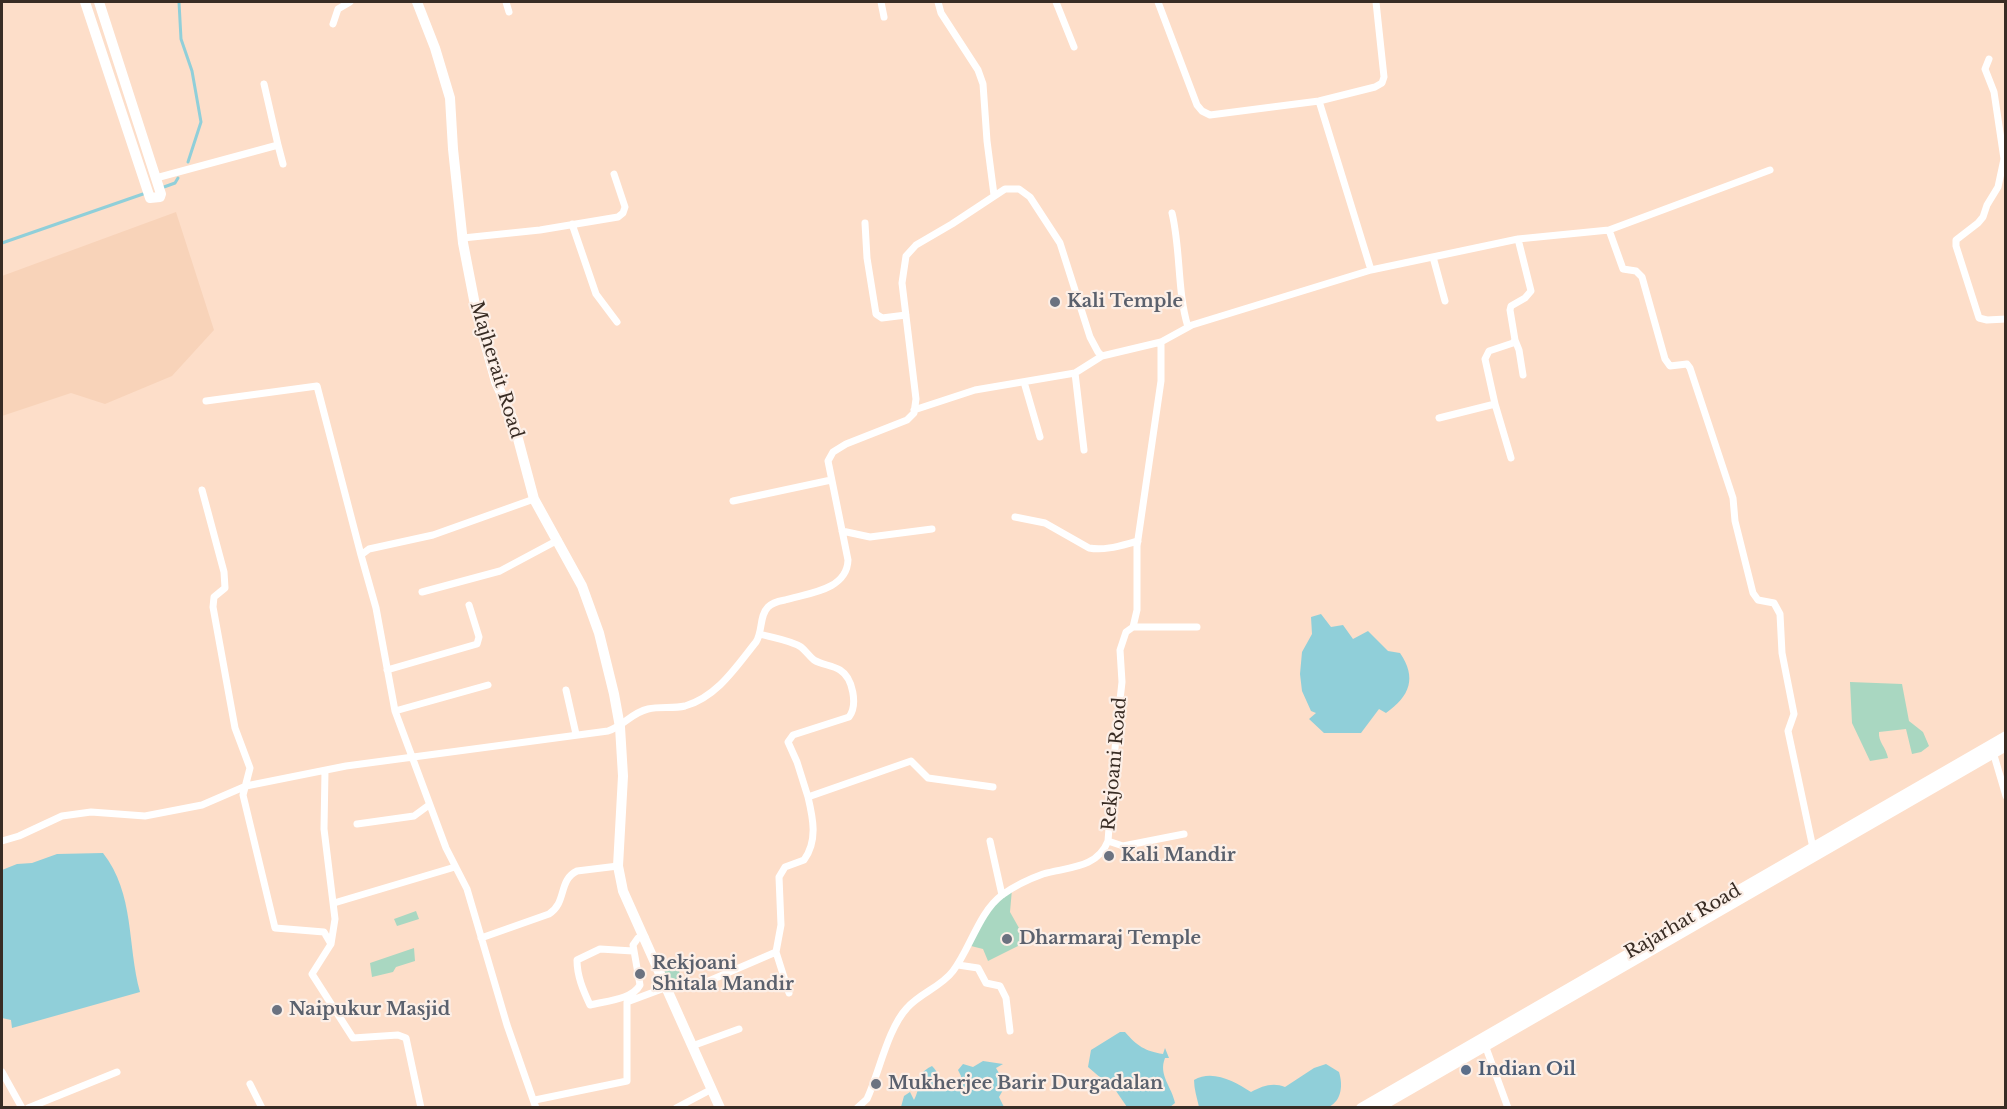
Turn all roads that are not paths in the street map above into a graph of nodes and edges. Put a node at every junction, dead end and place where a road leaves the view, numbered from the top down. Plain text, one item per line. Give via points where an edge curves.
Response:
1 (85, 2) edge
2 (99, 2) edge
3 (350, 2) edge
4 (417, 2) edge
5 (506, 2) edge
6 (881, 2) edge
7 (938, 2) edge
8 (1056, 2) edge
9 (1158, 2) edge
10 (1376, 2) edge
11 (508, 12) dead end
12 (884, 17) dead end
13 (333, 24) dead end
14 (1074, 47) dead end
15 (1989, 59) dead end
16 (264, 84) dead end
17 (1319, 101) junction
18 (133, 103) junction
19 (119, 108) junction
20 (278, 146) junction
21 (283, 164) dead end
22 (1770, 170) dead end
23 (614, 174) dead end
24 (156, 178) junction
25 (994, 195) junction
26 (1172, 213) dead end
27 (865, 223) dead end
28 (572, 224) junction
29 (1609, 230) junction
30 (463, 238) junction
31 (1518, 239) junction
32 (1433, 257) junction
33 (1371, 270) junction
34 (1445, 301) dead end
35 (906, 315) junction
36 (2006, 319) edge
37 (617, 322) dead end
38 (1188, 327) junction
39 (1515, 340) junction
40 (1161, 342) junction
41 (1102, 356) junction
42 (1076, 373) junction
43 (1522, 375) dead end
44 (1024, 382) junction
45 (206, 401) dead end
46 (1495, 404) junction
47 (914, 410) junction
48 (1439, 418) dead end
49 (1040, 436) dead end
50 (1084, 450) dead end
51 (1511, 458) dead end
52 (831, 480) junction
53 (202, 490) dead end
54 (534, 499) junction
55 (734, 501) dead end
56 (1015, 517) dead end
57 (932, 529) dead end
58 (842, 531) junction
59 (558, 540) junction
60 (1138, 541) junction
61 (361, 555) junction
62 (422, 592) dead end
63 (469, 605) dead end
64 (1133, 627) junction
65 (1197, 627) dead end
66 (760, 634) junction
67 (387, 670) junction
68 (488, 685) dead end
69 (566, 690) dead end
70 (395, 711) junction
71 (620, 727) junction
72 (576, 734) junction
73 (2006, 736) edge
74 (2006, 746) edge
75 (1992, 749) junction
76 (411, 757) junction
77 (325, 771) junction
78 (246, 786) junction
79 (993, 787) dead end
80 (2006, 796) edge
81 (808, 797) junction
82 (429, 805) junction
83 (357, 824) dead end
84 (1184, 834) dead end
85 (2, 841) edge
86 (990, 841) dead end
87 (1108, 842) junction
88 (1813, 848) junction
89 (618, 866) junction
90 (455, 867) junction
91 (1002, 895) junction
92 (334, 903) junction
93 (645, 937) junction
94 (481, 938) junction
95 (331, 944) junction
96 (633, 951) junction
97 (776, 952) junction
98 (958, 964) junction
99 (666, 987) junction
100 (789, 993) dead end
101 (739, 1029) dead end
102 (1010, 1031) dead end
103 (1485, 1045) junction
104 (692, 1046) junction
105 (2, 1072) edge
106 (117, 1072) dead end
107 (250, 1084) dead end
108 (712, 1089) junction
109 (536, 1104) edge
110 (22, 1107) edge
111 (28, 1107) edge
112 (262, 1107) edge
113 (421, 1107) edge
114 (676, 1107) edge
115 (720, 1107) edge
116 (857, 1107) edge
117 (1361, 1107) edge
118 (1378, 1107) edge
119 (1508, 1107) edge

1 - 19 street
2 - 18 street
3 - 13 street via 338,9
4 - 30 street, Majherait Road via 450,98
5 - 11 street
6 - 12 street
7 - 25 street via 941,14 983,84
8 - 14 street
9 - 17 street via 1202,111 1210,115
10 - 17 street via 1382,83
15 - 36 street via 1985,69 1994,92 2004,159 1998,187 1983,217 1956,240 1956,246 1979,318
16 - 20 street
17 - 33 street
18 - 19 street
18 - 24 street
19 - 24 street via 151,199 161,195
20 - 21 street
20 - 24 street
22 - 29 street
23 - 28 street via 625,207 623,213
25 - 35 street via 909,250 902,284
25 - 41 street via 1005,189 1020,189 1038,208 1060,243 1090,338
26 - 38 street
27 - 35 street via 876,314 882,318
28 - 30 street
28 - 37 street via 596,294
29 - 31 street
29 - 88 street via 1623,269 1636,271 1642,277 1665,359 1670,366 1687,364 1690,368 1733,498 1735,522 1754,593 1758,600 1774,603 1779,609 1782,652 1794,714 1788,731
30 - 54 street, Majherait Road via 476,310 496,382 513,420
31 - 32 street
31 - 39 street via 1531,291 1510,310
32 - 33 street
32 - 34 street
33 - 38 street
35 - 47 street
38 - 40 street
39 - 43 street
39 - 46 street via 1485,355
40 - 41 street
40 - 60 street, Rekjoani Road via 1161,381
41 - 42 street
42 - 44 street
42 - 50 street
44 - 47 street via 975,390
44 - 49 street
45 - 61 street via 317,386
46 - 48 street
46 - 51 street
47 - 52 street via 907,420 833,452 828,461
52 - 55 street
52 - 58 street
53 - 78 street via 224,572 225,588 214,597 213,607 233,718 250,768
54 - 59 street, Majherait Road
54 - 61 street via 444,531 369,549
56 - 60 street via 1045,523 1089,548 1106,549
57 - 58 street via 870,537
58 - 66 street via 848,560 842,579 822,590 770,605 762,616
59 - 62 street via 500,571
59 - 71 street, Majherait Road via 582,586 599,633
60 - 64 street, Rekjoani Road
61 - 67 street
63 - 67 street via 479,637 477,644
64 - 65 street
64 - 87 street, Rekjoani Road via 1126,632 1120,650 1122,682
66 - 71 street via 716,690 701,700 649,708 631,716
66 - 81 street via 795,644 812,659 838,669 849,680 854,700 849,717 789,739
67 - 70 street
68 - 70 street
69 - 72 street
70 - 76 street
71 - 72 street
71 - 89 street via 623,776
72 - 76 street
73 - 75 street, Rajarhat Road
74 - 75 street, Rajarhat Road
75 - 80 street
75 - 88 street, Rajarhat Road
75 - 103 street, Rajarhat Road
76 - 77 street
76 - 82 street
77 - 78 street
77 - 92 street via 324,829
78 - 85 street via 202,805 146,816 91,812 62,816
78 - 95 street via 243,795 275,928 324,932
79 - 81 street via 928,778 910,761
81 - 97 street via 813,842 804,860 784,867 779,877 781,925
82 - 83 street via 414,816
82 - 90 street
84 - 87 street via 1123,846
86 - 91 street
87 - 91 street, Rekjoani Road via 1103,853 1090,861 1042,874
88 - 117 street, Rajarhat Road
89 - 93 street via 623,891
89 - 94 street via 571,874 556,909 549,914
90 - 92 street
90 - 94 street via 467,889
91 - 98 street, Rekjoani Road
92 - 95 street
93 - 96 street via 639,938
93 - 99 street
94 - 109 street
95 - 113 street via 312,974 353,1038 406,1038
96 - 96 street via 640,985 637,990 590,1005 577,960 600,949
97 - 99 street via 704,983
97 - 100 street
98 - 102 street via 978,968 986,983 1000,986 1006,998
98 - 116 street, Rekjoani Road via 945,980 906,1008 867,1099
99 - 104 street
99 - 109 street via 627,1002 627,1081
101 - 104 street
103 - 118 street, Rajarhat Road
103 - 119 street
104 - 108 street
105 - 110 street
106 - 111 street
107 - 112 street
108 - 114 street
108 - 115 street

